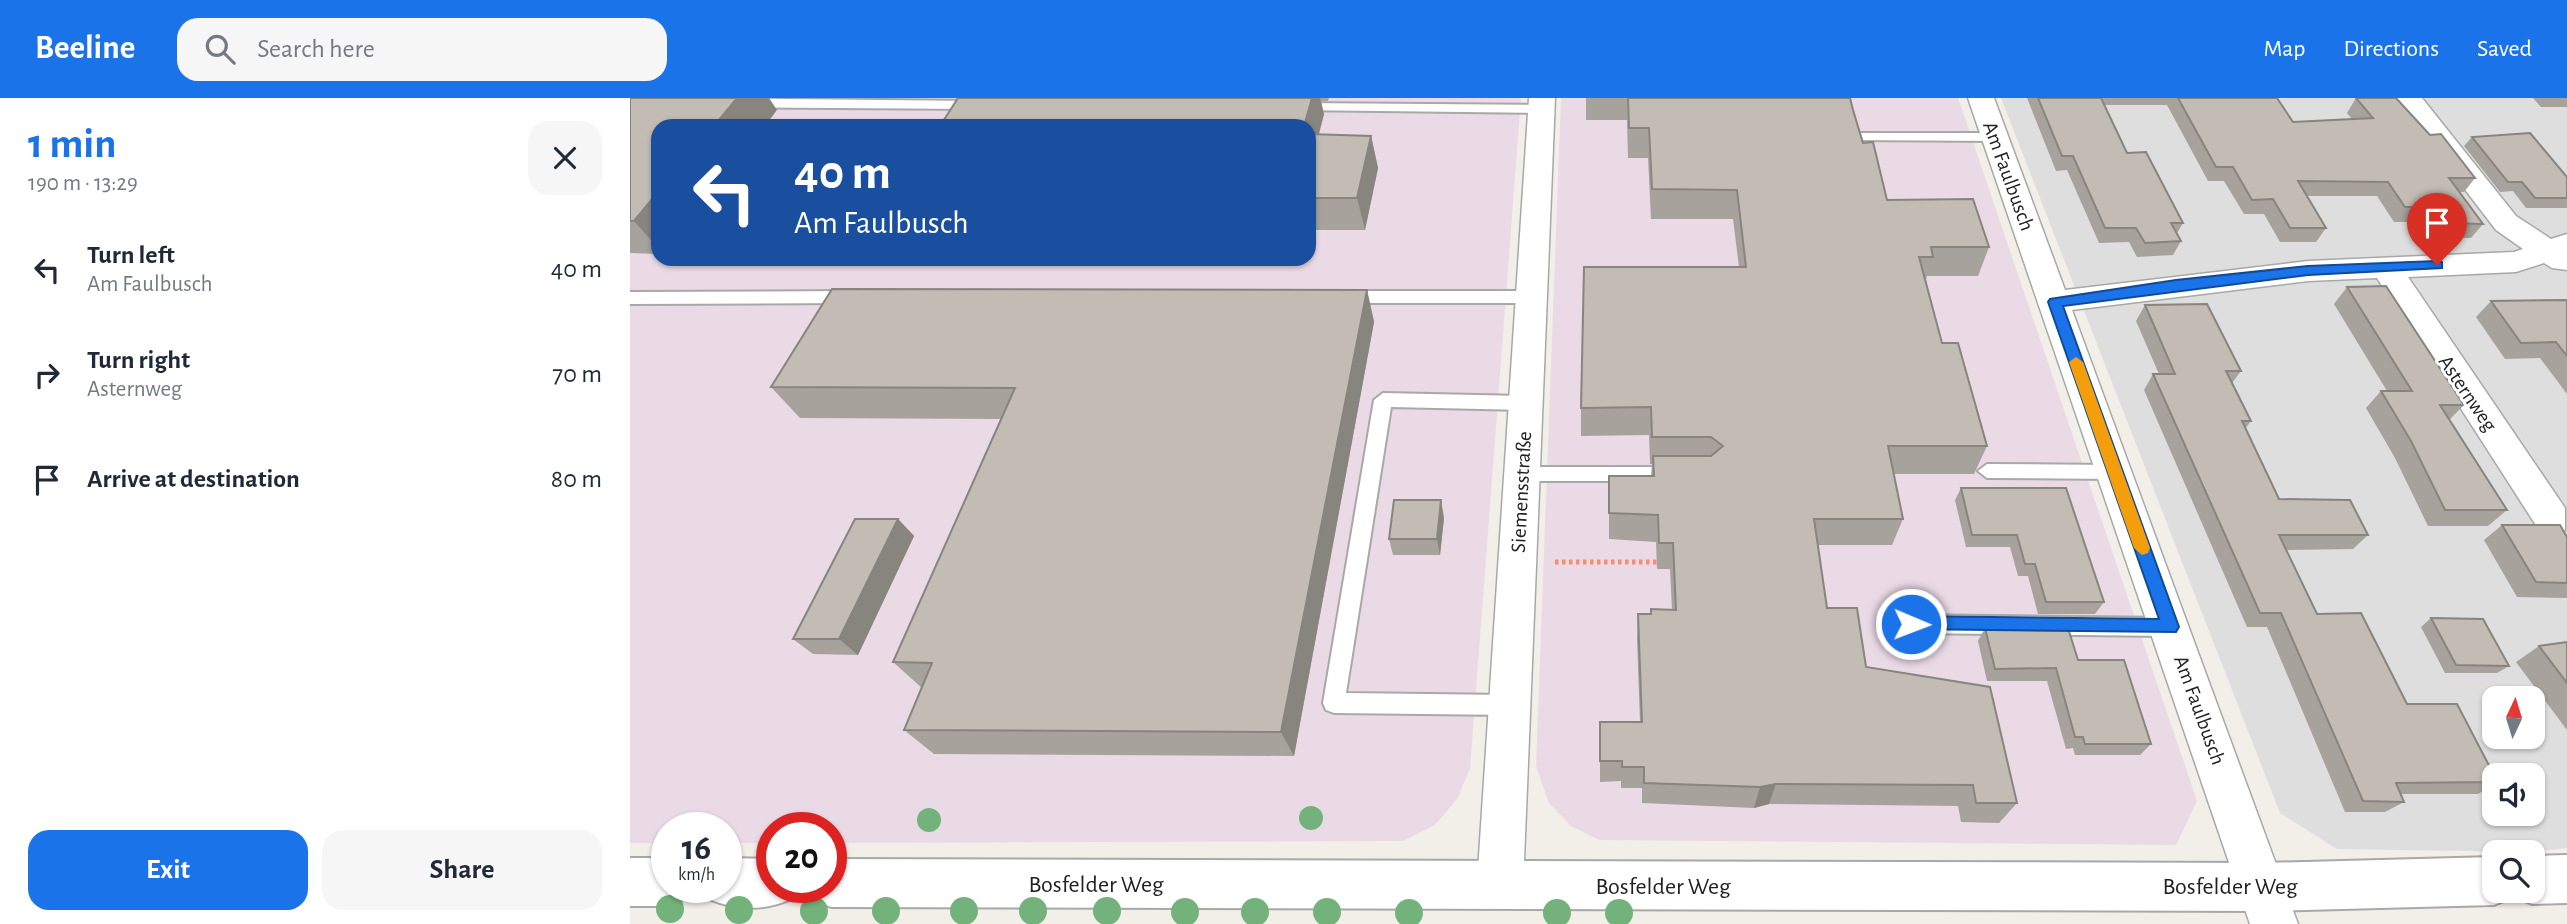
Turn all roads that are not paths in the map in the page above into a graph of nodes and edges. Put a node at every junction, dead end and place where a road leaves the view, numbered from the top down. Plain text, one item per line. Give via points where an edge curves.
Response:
1 (706, 98) edge
2 (1981, 98) edge
3 (2408, 98) edge
4 (1542, 104) edge
5 (989, 105) edge
6 (1281, 107) edge
7 (1854, 137) edge
8 (1995, 137) junction
9 (2561, 253) edge
10 (2385, 267) junction
11 (1323, 297) edge
12 (1531, 297) junction
13 (630, 298) edge
14 (868, 298) edge
15 (2054, 302) junction
16 (1525, 403) junction
17 (1987, 471) edge
18 (2115, 472) junction
19 (1523, 474) junction
20 (1695, 474) edge
21 (2552, 519) dead end
22 (1911, 624) dead end
23 (2170, 627) junction
24 (1509, 705) junction
25 (2567, 879) edge
26 (2545, 880) edge
27 (630, 882) edge
28 (651, 882) edge
29 (2482, 882) edge
30 (847, 883) edge
31 (1500, 886) junction
32 (2269, 905) edge

1 - 5 lane via 711,103
2 - 8 street, Am Faulbusch
3 - 9 street via 2506,223
4 - 6 lane
4 - 12 street, Siemensstraße
7 - 8 lane
8 - 15 street, Am Faulbusch
9 - 10 street via 2516,262
10 - 15 street via 2308,271
10 - 21 street, Asternweg
11 - 12 lane
12 - 16 street, Siemensstraße
13 - 14 lane
15 - 18 street, Am Faulbusch
16 - 19 street, Siemensstraße
16 - 24 lane via 1383,400 1334,703
17 - 18 lane
18 - 23 street, Am Faulbusch
19 - 20 lane
19 - 24 street, Siemensstraße
22 - 23 lane
23 - 32 street, Am Faulbusch
24 - 31 street, Siemensstraße
25 - 26 street
27 - 28 street
29 - 32 street, Bosfelder Weg
30 - 31 street, Bosfelder Weg
31 - 32 street, Bosfelder Weg

